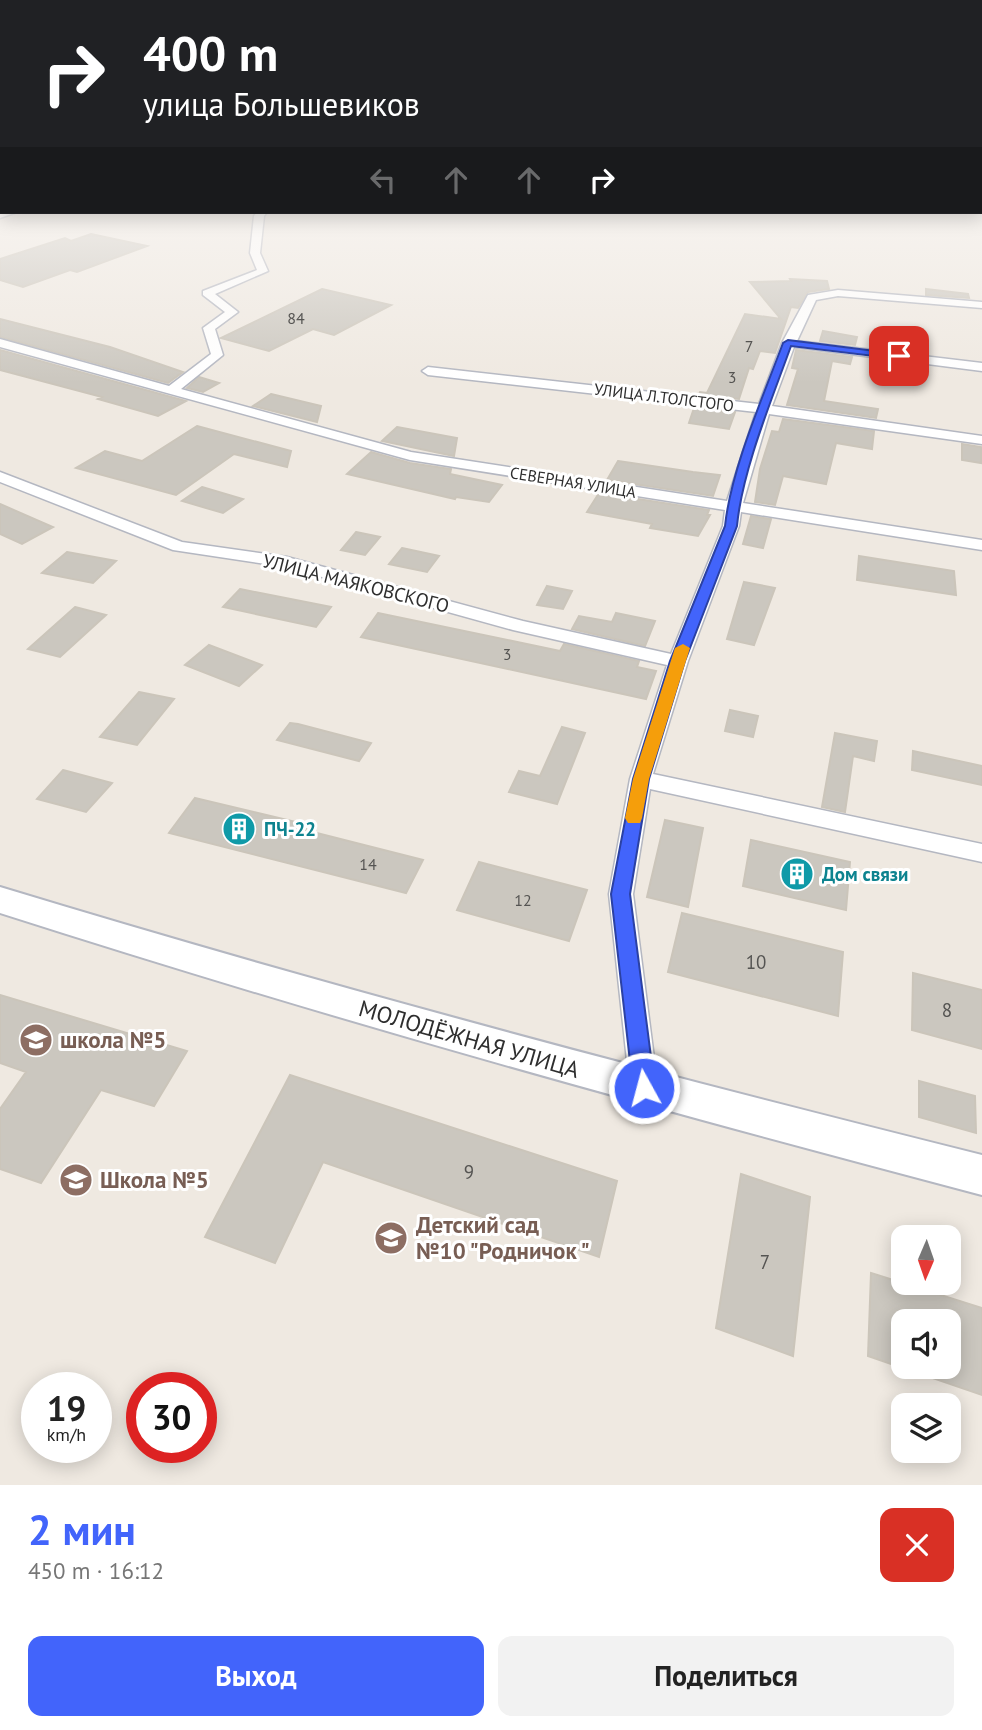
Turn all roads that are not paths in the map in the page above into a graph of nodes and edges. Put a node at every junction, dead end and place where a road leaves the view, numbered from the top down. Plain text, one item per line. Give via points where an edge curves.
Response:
1 (256, 244) edge
2 (982, 305) edge
3 (0, 343) edge
4 (788, 343) junction
5 (982, 367) edge
6 (428, 371) dead end
7 (170, 391) junction
8 (763, 409) junction
9 (982, 440) edge
10 (0, 477) edge
11 (733, 508) junction
12 (982, 545) edge
13 (678, 661) junction
14 (641, 779) junction
15 (982, 853) edge
16 (0, 900) edge
17 (644, 1088) junction
18 (982, 1175) edge

1 - 7 street via 262,271 207,293 232,312 209,328 216,355
2 - 4 street via 838,293 812,297
3 - 7 street, СЕВЕРНАЯ УЛИЦА
4 - 5 street
4 - 8 street
6 - 8 street, УЛИЦА Л.ТОЛСТОГО
7 - 11 street, СЕВЕРНАЯ УЛИЦА via 411,456
8 - 9 street, УЛИЦА Л.ТОЛСТОГО
8 - 11 street
10 - 13 street, УЛИЦА МАЯКОВСКОГО via 179,546 286,562 520,626
11 - 12 street, СЕВЕРНАЯ УЛИЦА
11 - 13 street via 731,526
13 - 14 street
14 - 15 street
14 - 17 street via 621,894
16 - 17 street, МОЛОДЁЖНАЯ УЛИЦА via 173,956
17 - 18 street, МОЛОДЁЖНАЯ УЛИЦА

